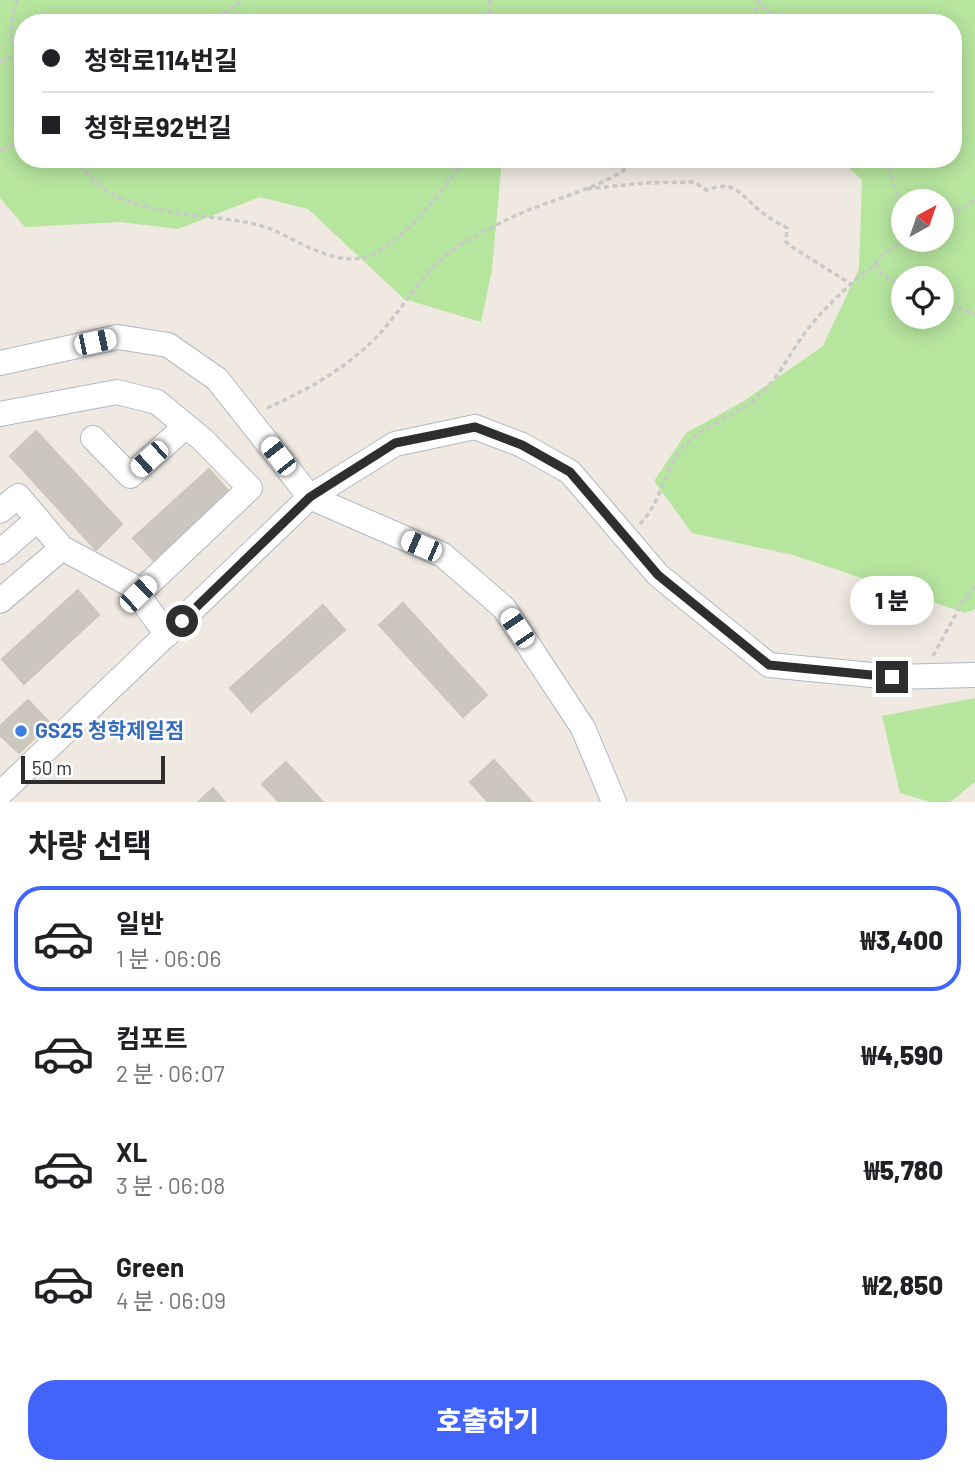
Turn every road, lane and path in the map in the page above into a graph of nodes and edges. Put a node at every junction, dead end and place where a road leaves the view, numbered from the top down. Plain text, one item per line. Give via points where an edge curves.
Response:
1 (244, 0) edge
2 (756, 0) edge
3 (760, 5) junction
4 (222, 14) edge
5 (750, 14) edge
6 (770, 14) edge
7 (14, 15) edge
8 (14, 46) edge
9 (82, 168) edge
10 (457, 168) edge
11 (628, 168) edge
12 (889, 168) edge
13 (895, 189) edge
14 (579, 190) junction
15 (975, 201) edge
16 (954, 214) edge
17 (891, 249) edge
18 (876, 263) junction
19 (891, 280) edge
20 (851, 284) junction
21 (954, 306) edge
22 (975, 314) edge
23 (0, 363) edge
24 (260, 411) dead end
25 (0, 414) edge
26 (186, 426) junction
27 (93, 438) dead end
28 (310, 497) junction
29 (0, 511) edge
30 (38, 519) junction
31 (624, 536) junction
32 (62, 548) junction
33 (0, 552) edge
34 (975, 586) edge
35 (138, 594) junction
36 (0, 601) edge
37 (167, 635) junction
38 (975, 675) edge
39 (923, 676) junction
40 (0, 793) edge
41 (614, 802) edge

1 - 4 path
2 - 3 path
3 - 5 path
3 - 6 path
7 - 8 path
9 - 10 path via 106,191 127,201 262,226 352,259 375,253 408,228
11 - 14 path
12 - 13 path
14 - 20 path via 644,183 732,188 787,229 786,242 792,247
14 - 24 path via 456,247 432,267 356,355 311,386
15 - 16 path
17 - 18 path
18 - 19 path via 878,271
18 - 20 path
20 - 31 path via 807,331 764,392 686,444 654,506
21 - 22 path
23 - 28 street via 118,337 168,345 217,379
25 - 26 street via 117,392 157,402
26 - 27 street via 130,476
26 - 35 street via 250,488
28 - 31 street via 395,443 475,427 522,445 570,472
28 - 37 street
28 - 41 street via 443,555 503,608 583,728
29 - 30 street via 18,496
30 - 32 street
30 - 33 street
31 - 39 street via 658,575 769,665
32 - 35 street via 131,585
32 - 36 street
34 - 39 path
35 - 37 street
37 - 40 street
38 - 39 street

